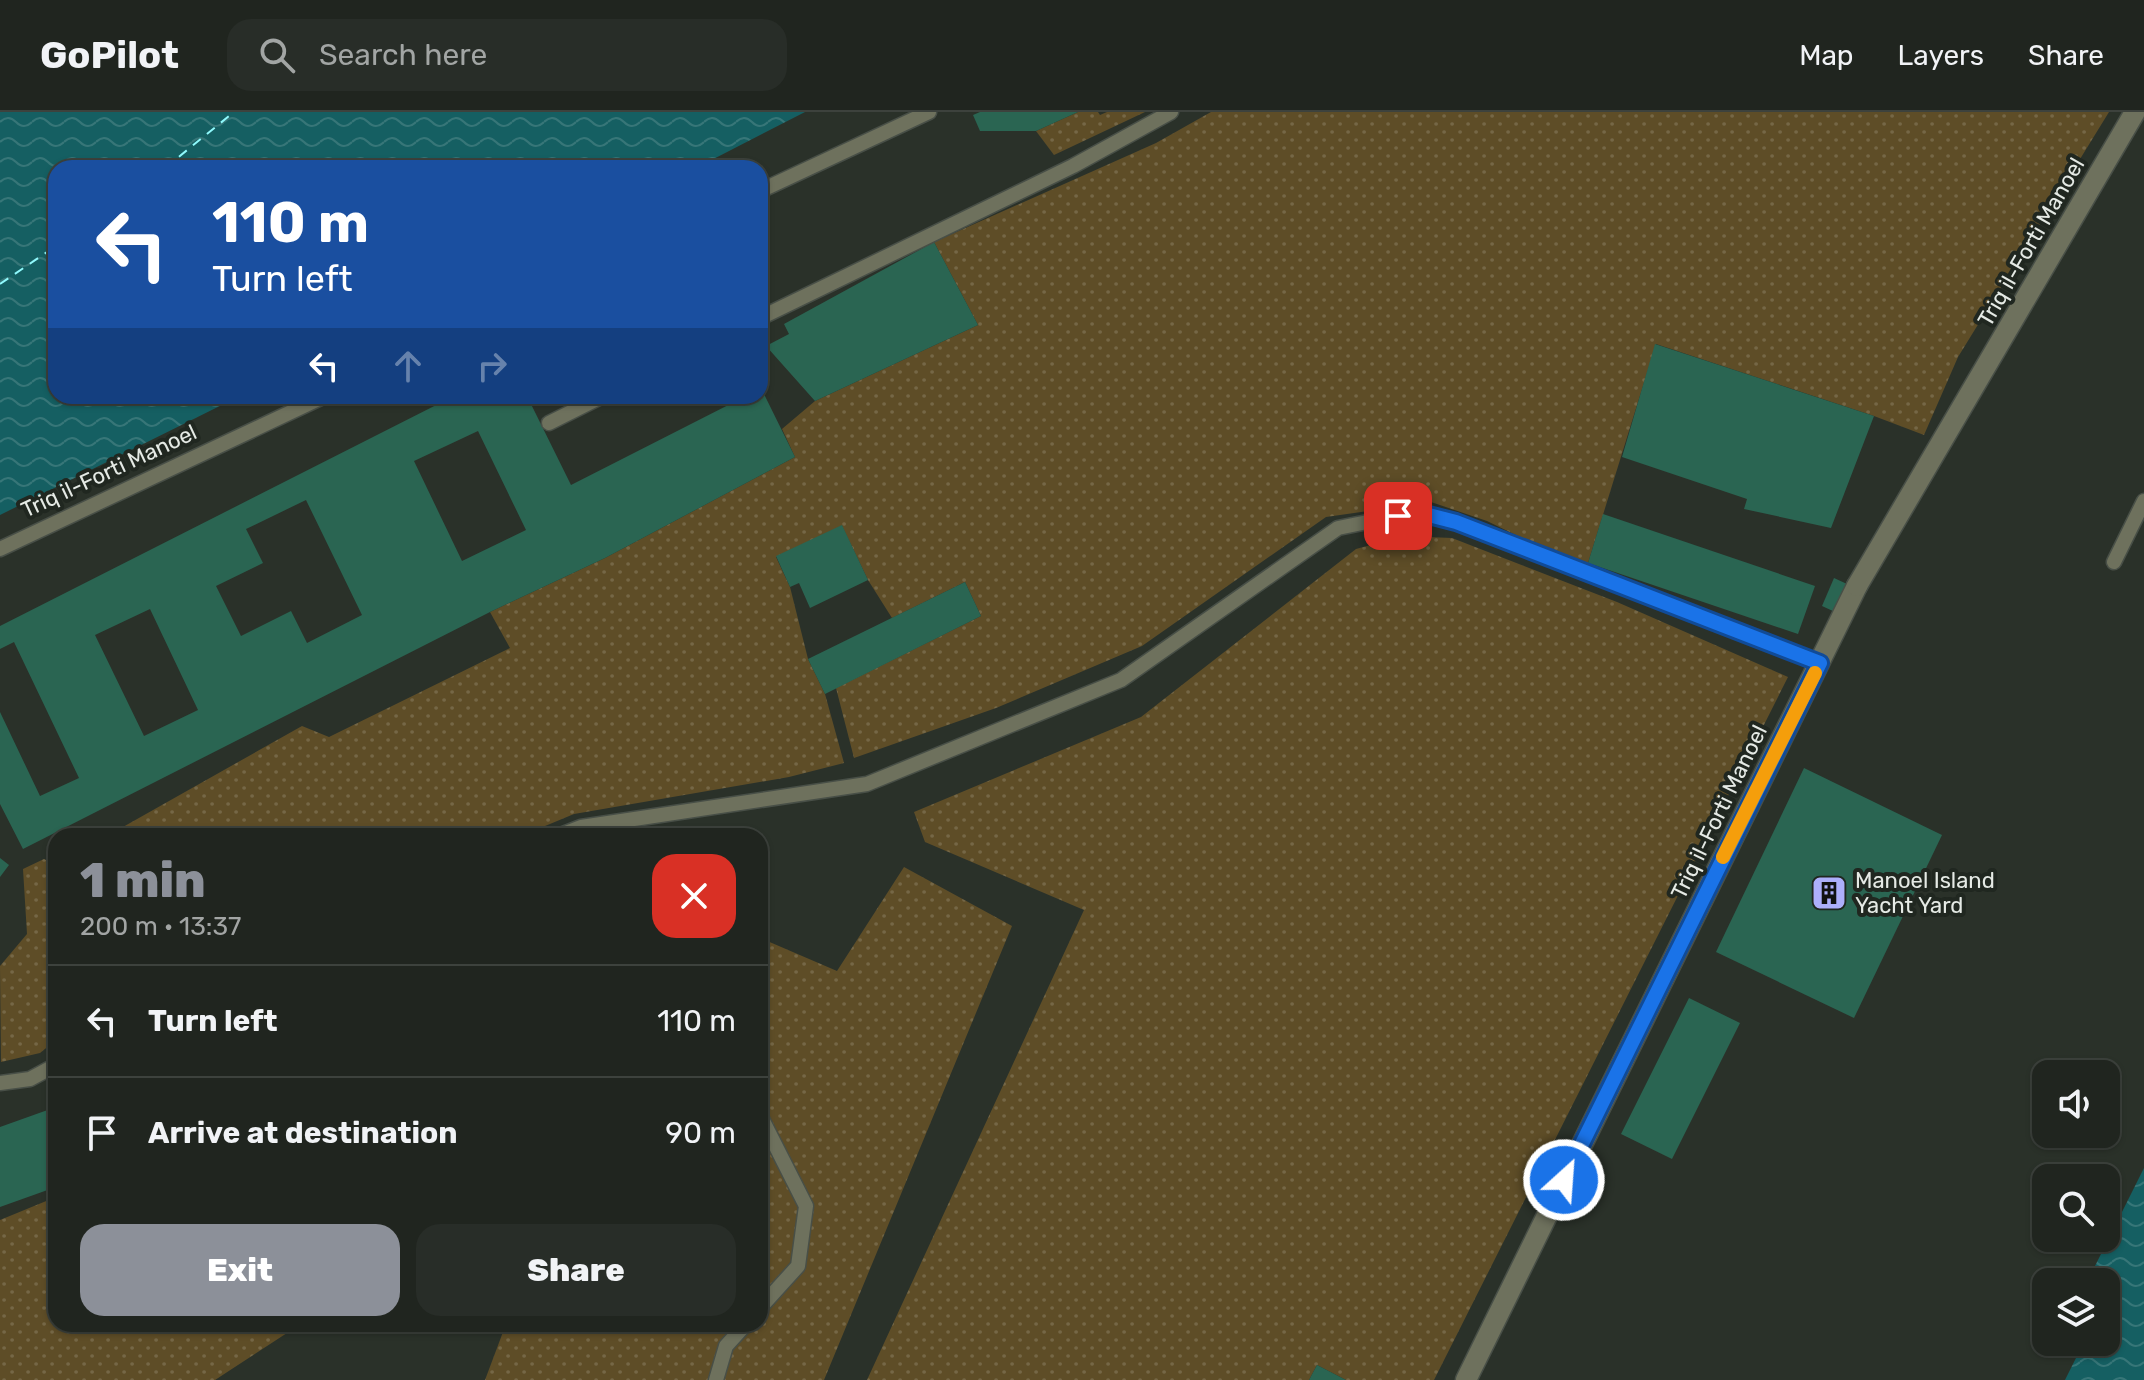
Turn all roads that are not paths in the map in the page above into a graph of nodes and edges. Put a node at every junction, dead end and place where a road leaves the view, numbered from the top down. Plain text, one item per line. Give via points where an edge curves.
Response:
1 (929, 112) edge
2 (1171, 112) edge
3 (2135, 112) edge
4 (768, 187) edge
5 (768, 314) edge
6 (308, 404) edge
7 (587, 404) edge
8 (549, 423) dead end
9 (2144, 501) edge
10 (0, 549) edge
11 (2114, 562) dead end
12 (1820, 663) junction
13 (578, 828) edge
14 (48, 1069) edge
15 (0, 1083) edge
16 (768, 1131) edge
17 (768, 1299) edge
18 (739, 1332) edge
19 (716, 1380) edge
20 (1466, 1380) edge

1 - 4 lane
2 - 5 lane via 1073,166
3 - 12 street, Triq il-Forti Manoel via 1857,586
6 - 10 lane, Triq il-Forti Manoel
7 - 8 lane
9 - 11 lane
12 - 13 lane via 1456,522 1417,512 1338,528 1121,680 867,784
12 - 20 street, Triq il-Forti Manoel
14 - 15 lane via 30,1079
16 - 17 lane via 806,1206 798,1266
18 - 19 lane via 726,1346

